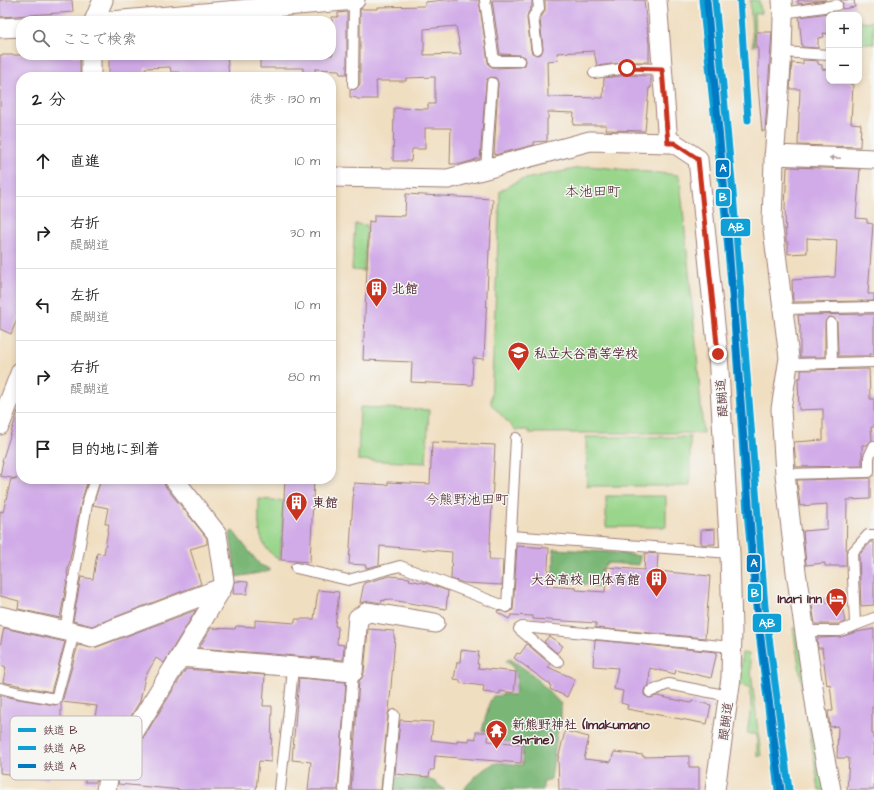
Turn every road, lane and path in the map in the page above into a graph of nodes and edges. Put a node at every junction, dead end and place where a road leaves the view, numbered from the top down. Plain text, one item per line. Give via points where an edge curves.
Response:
1 (103, 0) edge
2 (355, 0) edge
3 (485, 0) edge
4 (538, 0) edge
5 (657, 0) edge
6 (836, 5) dead end
7 (782, 6) edge
8 (96, 16) edge
9 (169, 16) edge
10 (16, 27) edge
11 (0, 28) edge
12 (537, 49) dead end
13 (782, 52) junction
14 (826, 55) edge
15 (91, 60) edge
16 (520, 61) dead end
17 (662, 69) junction
18 (91, 72) edge
19 (594, 73) dead end
20 (492, 83) dead end
21 (353, 84) dead end
22 (668, 143) junction
23 (774, 155) junction
24 (874, 159) edge
25 (486, 169) junction
26 (336, 177) edge
27 (874, 307) edge
28 (784, 310) junction
29 (831, 323) dead end
30 (789, 358) junction
31 (874, 362) edge
32 (832, 363) junction
33 (16, 385) edge
34 (9, 405) edge
35 (0, 425) edge
36 (516, 438) dead end
37 (874, 446) edge
38 (785, 474) junction
39 (93, 484) edge
40 (178, 484) edge
41 (874, 534) edge
42 (511, 536) junction
43 (730, 553) junction
44 (296, 568) dead end
45 (222, 588) junction
46 (0, 616) edge
47 (874, 618) edge
48 (435, 624) dead end
49 (855, 624) junction
50 (69, 631) junction
51 (805, 631) junction
52 (732, 647) junction
53 (180, 657) junction
54 (558, 662) dead end
55 (293, 666) junction
56 (353, 672) junction
57 (0, 688) edge
58 (650, 692) dead end
59 (729, 696) junction
60 (394, 716) dead end
61 (142, 719) edge
62 (108, 780) edge
63 (106, 790) edge
64 (280, 790) edge
65 (344, 790) edge
66 (387, 790) edge
67 (715, 790) edge
68 (831, 790) edge

1 - 8 street
2 - 9 street
2 - 21 lane
3 - 16 lane via 494,61
4 - 12 lane via 539,8 533,17
5 - 17 street
6 - 7 lane
7 - 13 street
10 - 11 street
13 - 14 lane
13 - 23 street
15 - 18 street
17 - 19 lane via 627,68
17 - 22 street
20 - 25 lane
22 - 25 street via 590,140
22 - 43 street, 醍醐道 via 674,143 698,159 718,354
24 -> 23 street
23 - 28 street via 772,221
25 - 26 street via 448,179
27 - 28 lane
28 - 30 street
29 - 32 lane
30 - 32 lane via 796,364
30 - 38 street via 781,409
31 - 32 lane
33 - 34 street
34 - 35 street
36 - 42 lane
37 - 38 lane via 869,457 869,472
38 - 51 street
39 - 50 lane via 87,504
40 - 45 street via 217,534 224,580
41 - 49 lane via 868,535 852,553
42 - 43 lane
42 - 44 lane via 507,607 400,566 348,580
43 - 52 street, 醍醐道
45 - 50 street via 93,637
45 - 53 street
46 - 50 street
47 - 49 lane
48 - 56 street via 368,612 358,618
49 - 51 lane via 840,631
50 - 57 lane via 56,699
51 - 68 street
52 - 54 lane via 522,627 519,629
52 - 59 street, 醍醐道
53 - 55 street
53 - 61 street
55 - 56 street
55 - 64 lane
56 - 65 lane
58 - 59 lane via 668,684
59 - 67 street, 醍醐道
60 - 66 lane
62 - 63 street

